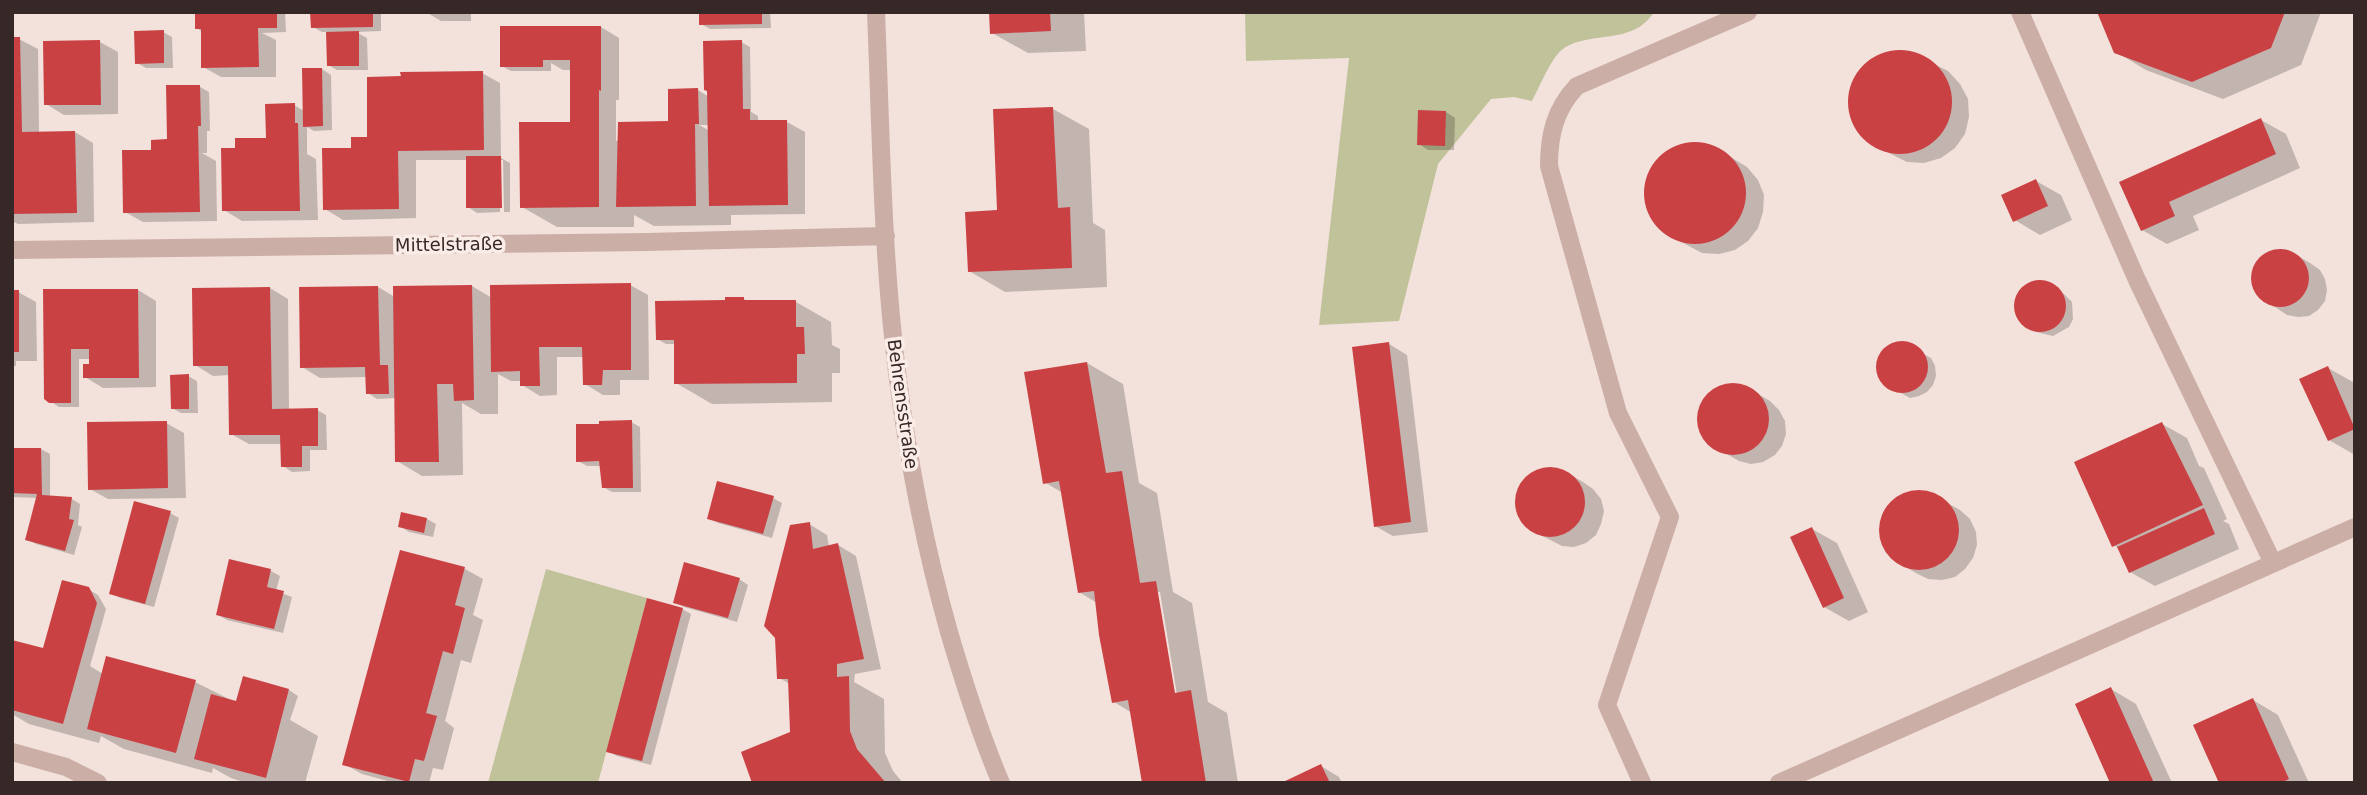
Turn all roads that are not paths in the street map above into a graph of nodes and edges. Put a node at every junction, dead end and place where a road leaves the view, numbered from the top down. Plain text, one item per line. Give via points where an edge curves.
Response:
1 (876, 12) edge
2 (1748, 12) edge
3 (2020, 12) edge
4 (886, 236) junction
5 (12, 250) edge
6 (2355, 527) edge
7 (2273, 563) junction
8 (12, 752) edge
9 (98, 783) edge
10 (1001, 783) edge
11 (1642, 783) edge
12 (1779, 783) edge

1 - 4 street, Behrensstraße
2 - 11 street via 1577,86 1564,100 1549,142 1549,166 1618,413 1670,517 1607,705
3 - 7 street via 2137,280
4 - 5 street, Mittelstraße
4 - 10 street, Behrensstraße via 897,373 931,563 978,726
6 - 7 street
7 - 12 street
8 - 9 street via 66,767

